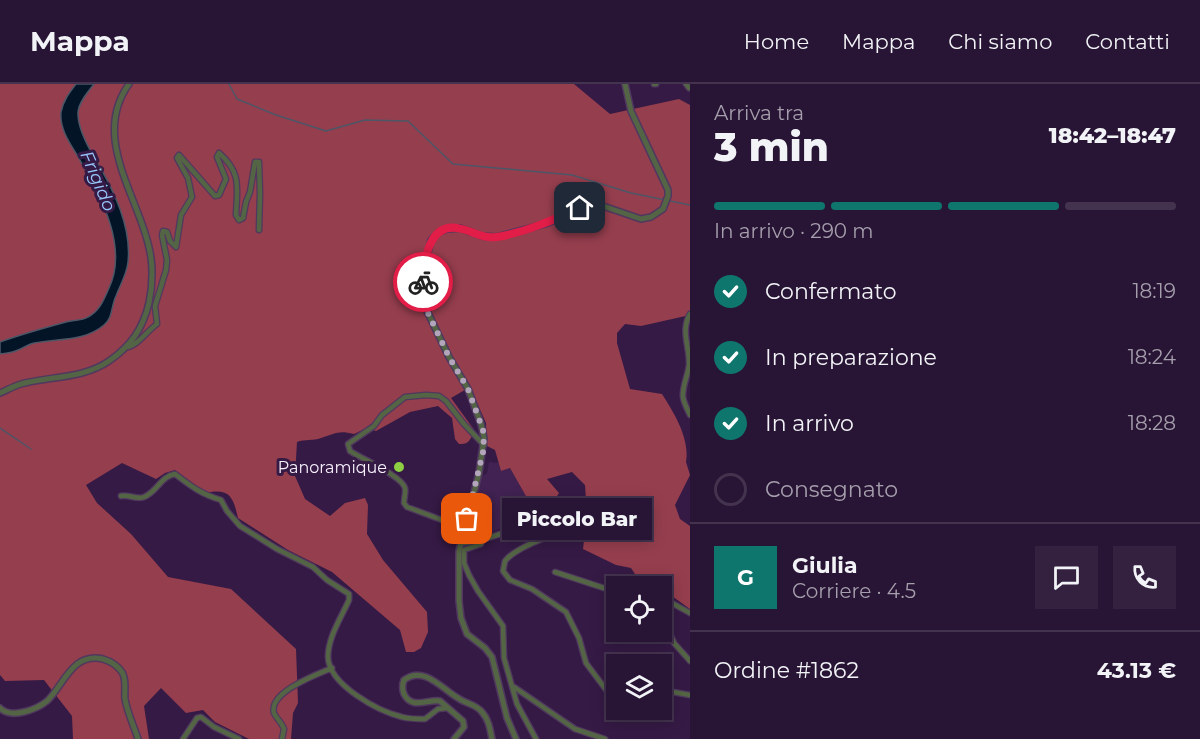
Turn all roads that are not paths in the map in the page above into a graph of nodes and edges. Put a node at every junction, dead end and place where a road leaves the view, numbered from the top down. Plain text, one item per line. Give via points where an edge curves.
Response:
1 (129, 84) edge
2 (625, 84) edge
3 (259, 230) dead end
4 (690, 314) edge
5 (128, 347) junction
6 (0, 393) edge
7 (690, 415) edge
8 (484, 445) junction
9 (121, 496) dead end
10 (463, 533) junction
11 (481, 539) junction
12 (460, 543) junction
13 (555, 572) dead end
14 (606, 589) edge
15 (672, 605) edge
16 (690, 613) edge
17 (672, 638) edge
18 (690, 661) edge
19 (332, 668) junction
20 (513, 687) junction
21 (606, 690) edge
22 (672, 692) edge
23 (690, 695) edge
24 (0, 708) edge
25 (449, 708) junction
26 (138, 739) edge
27 (183, 739) edge
28 (239, 739) edge
29 (282, 739) edge
30 (453, 739) edge
31 (492, 739) edge
32 (516, 739) edge
33 (536, 739) edge
34 (605, 739) edge

1 - 5 street via 116,114 114,144 148,244 152,281 147,314
2 - 8 street via 631,111 662,175 668,196 663,210 641,219 600,205 590,206 545,224 496,237 460,228 439,232 431,240 424,269 427,311 468,389 482,424
3 - 5 street via 259,162 255,162 243,218 239,220 235,171 222,156 219,153 217,157 226,179 219,195 214,196 179,155 192,197 181,215 176,247 163,231 167,260 155,306 157,324
4 - 7 street via 685,331 689,364 683,396
5 - 6 street via 107,363 86,371 21,384
8 - 10 street
8 - 10 street via 446,401 426,395 405,397 348,444 350,451 401,483 407,507 450,523
9 - 19 street via 142,498 175,474 205,496 221,500 240,526 313,567 347,592 349,600 330,646
10 - 12 street
11 - 12 street
11 - 20 street via 481,544 464,550 464,563 503,626 504,658
11 - 21 street via 547,523 602,524 602,530 564,532 516,552 505,561 503,572 510,580 539,593 566,612 586,663
12 - 32 street via 461,618 467,634 492,657
13 - 14 street
15 - 16 street
17 - 18 street
19 - 25 street via 344,687 393,714 425,719 438,709
19 - 29 street via 297,684 278,698 274,714 284,729
20 - 33 street
20 - 34 street via 575,729
22 - 23 street
24 - 26 street via 14,714 39,706 73,667 91,659 104,659 123,674 125,700
25 - 30 street via 464,724
25 - 31 street via 436,700 410,702 403,692 404,680 422,676 477,707 488,721
27 - 28 street via 201,717

